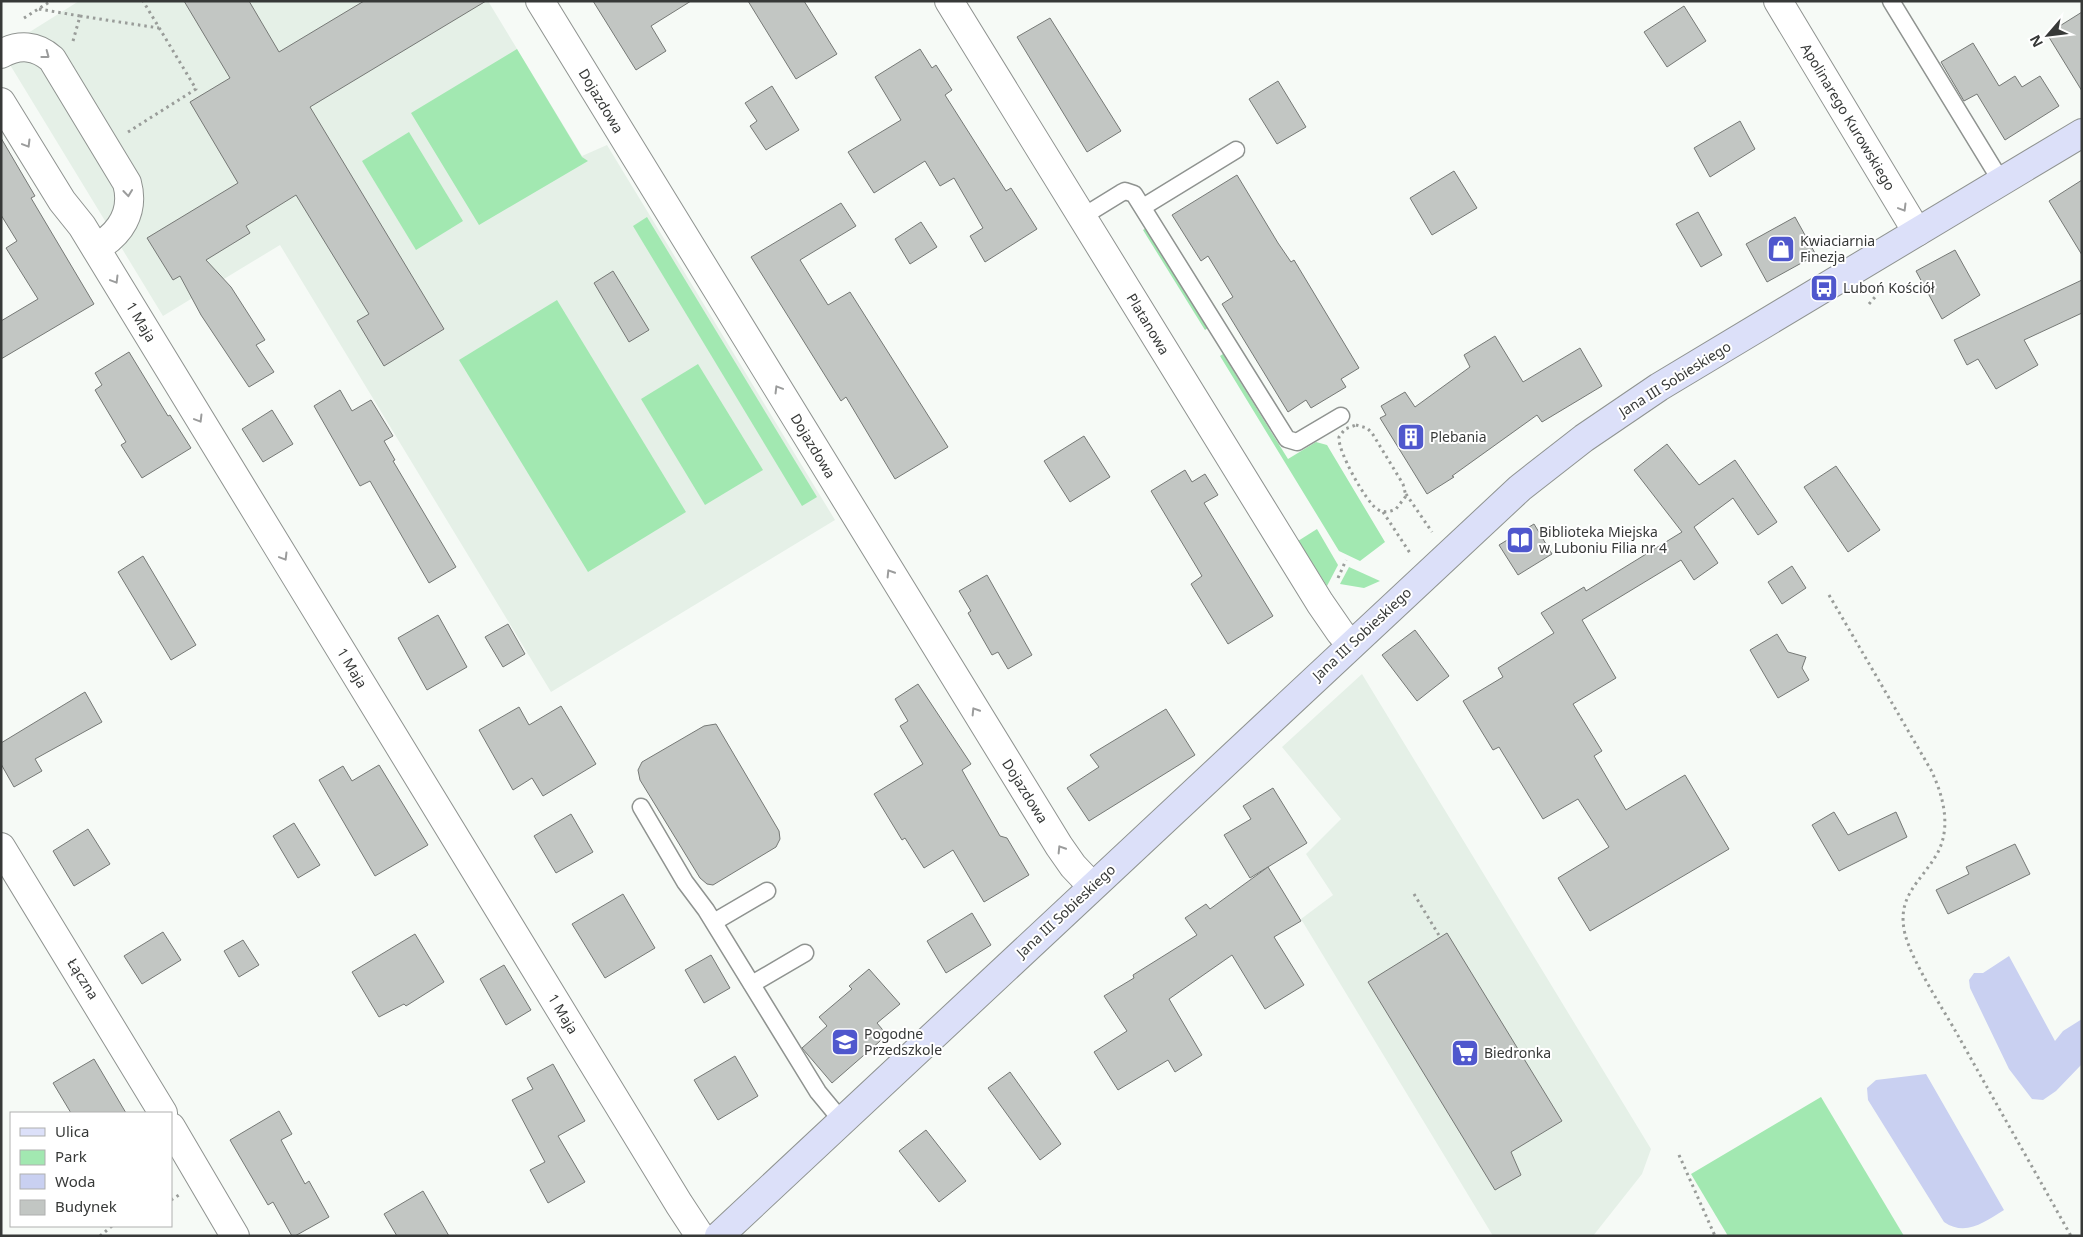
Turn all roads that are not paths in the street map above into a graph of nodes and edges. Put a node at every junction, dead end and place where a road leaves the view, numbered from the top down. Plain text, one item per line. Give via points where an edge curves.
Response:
1 (540, 1) edge
2 (949, 1) edge
3 (1778, 1) edge
4 (1891, 1) edge
5 (1, 54) edge
6 (1, 102) edge
7 (2082, 133) edge
8 (1236, 150) dead end
9 (2000, 181) junction
10 (1143, 208) junction
11 (1082, 217) junction
12 (1917, 232) junction
13 (96, 248) junction
14 (1341, 416) dead end
15 (1351, 645) junction
16 (641, 807) dead end
17 (1, 847) edge
18 (1092, 886) junction
19 (767, 891) dead end
20 (714, 922) junction
21 (805, 953) dead end
22 (752, 984) junction
23 (162, 1112) edge
24 (842, 1121) junction
25 (172, 1129) edge
26 (235, 1236) edge
27 (700, 1236) edge
28 (719, 1236) edge

18 -> 1 street, Dojazdowa via 1059,846
2 - 11 street, Platanowa
3 -> 12 street, Apolinarego Kurowskiego
4 - 9 lane
5 -> 13 street via 18,47 45,53 58,67 127,183 129,203 119,230
6 -> 13 street, 1 Maja
7 - 9 street, Jana III Sobieskiego
8 - 10 lane
9 - 12 street, Jana III Sobieskiego
10 - 11 lane via 1134,194 1125,191
10 - 14 lane via 1284,436 1297,442
11 - 15 street, Platanowa via 1323,608
12 - 15 street, Jana III Sobieskiego via 1687,370 1584,438 1494,511
13 -> 27 street, 1 Maja
15 - 18 street, Jana III Sobieskiego
16 - 20 lane via 685,882
17 - 23 street, Łączna
18 - 24 street, Jana III Sobieskiego
19 - 20 lane
20 - 22 lane
21 - 22 lane
22 - 24 lane via 818,1092
24 - 28 street, Jana III Sobieskiego
25 - 26 street

